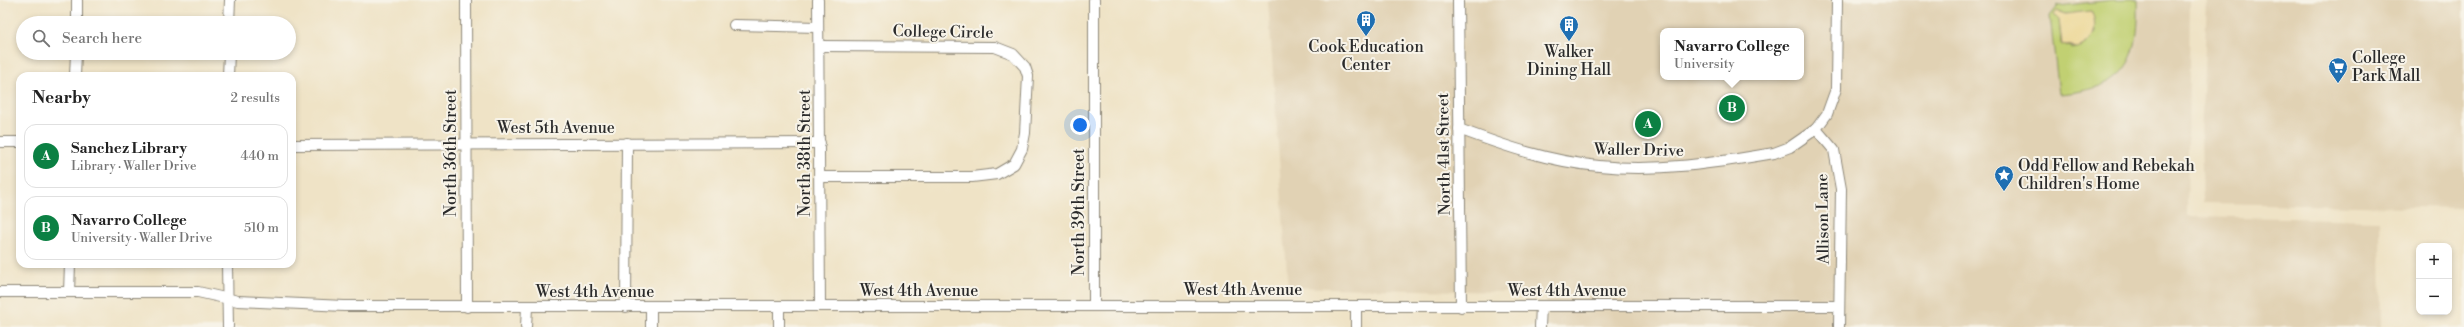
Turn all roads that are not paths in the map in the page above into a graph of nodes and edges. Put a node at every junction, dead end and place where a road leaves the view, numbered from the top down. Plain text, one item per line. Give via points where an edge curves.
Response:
1 (77, 0) edge
2 (230, 0) edge
3 (466, 0) edge
4 (818, 0) edge
5 (1094, 0) edge
6 (1458, 0) edge
7 (1837, 0) edge
8 (77, 16) edge
9 (229, 16) edge
10 (734, 25) dead end
11 (817, 27) junction
12 (820, 46) junction
13 (76, 60) edge
14 (229, 60) edge
15 (75, 72) edge
16 (228, 72) edge
17 (1459, 129) junction
18 (1816, 129) junction
19 (0, 142) edge
20 (16, 142) edge
21 (466, 143) junction
22 (627, 143) junction
23 (820, 143) junction
24 (296, 144) edge
25 (820, 177) junction
26 (70, 268) edge
27 (227, 268) edge
28 (0, 292) edge
29 (69, 292) junction
30 (227, 298) junction
31 (1094, 305) junction
32 (467, 306) junction
33 (820, 306) junction
34 (1356, 306) junction
35 (1541, 306) junction
36 (1839, 306) junction
37 (527, 307) junction
38 (626, 307) junction
39 (651, 307) junction
40 (779, 307) junction
41 (1461, 307) junction
42 (228, 327) edge
43 (526, 327) edge
44 (651, 327) edge
45 (779, 327) edge
46 (1356, 327) edge
47 (1540, 327) edge
48 (1839, 327) edge

1 - 8 street
2 - 9 street
3 - 21 street, North 36th Street
4 - 11 street, North 38th Street
5 - 31 street, North 39th Street
6 - 17 street, North 41st Street
7 - 18 street via 1836,89 1827,114
10 - 11 street
11 - 12 street, North 38th Street
12 - 23 street, North 38th Street
12 - 25 street, College Circle via 995,46 1013,54 1025,67 1029,85 1022,149 1014,164 997,174 972,177
13 - 15 street
14 - 16 street
17 - 18 street, Waller Drive via 1511,148 1567,162 1666,168 1774,153 1790,147
17 - 41 street, North 41st Street
18 - 36 street, Allison Lane via 1834,150 1838,166
19 - 20 street
21 - 22 street, West 5th Avenue
21 - 24 street, West 5th Avenue
21 - 32 street, North 36th Street
22 - 23 street, West 5th Avenue
22 - 38 street
23 - 25 street, North 38th Street
25 - 33 street, North 38th Street
26 - 29 street
27 - 30 street
28 - 29 street, West 4th Avenue
29 - 30 street, West 4th Avenue via 198,292
30 - 32 street, West 4th Avenue via 238,301 344,306
30 - 42 street
31 - 33 street, West 4th Avenue
31 - 34 street, West 4th Avenue
32 - 37 street, West 4th Avenue
33 - 40 street, West 4th Avenue
34 - 41 street, West 4th Avenue
34 - 46 street
35 - 36 street, West 4th Avenue
35 - 41 street, West 4th Avenue
35 - 47 street
36 - 48 street, Allison Lane
37 - 38 street, West 4th Avenue
37 - 43 street
38 - 39 street, West 4th Avenue
39 - 40 street, West 4th Avenue
39 - 44 street
40 - 45 street

